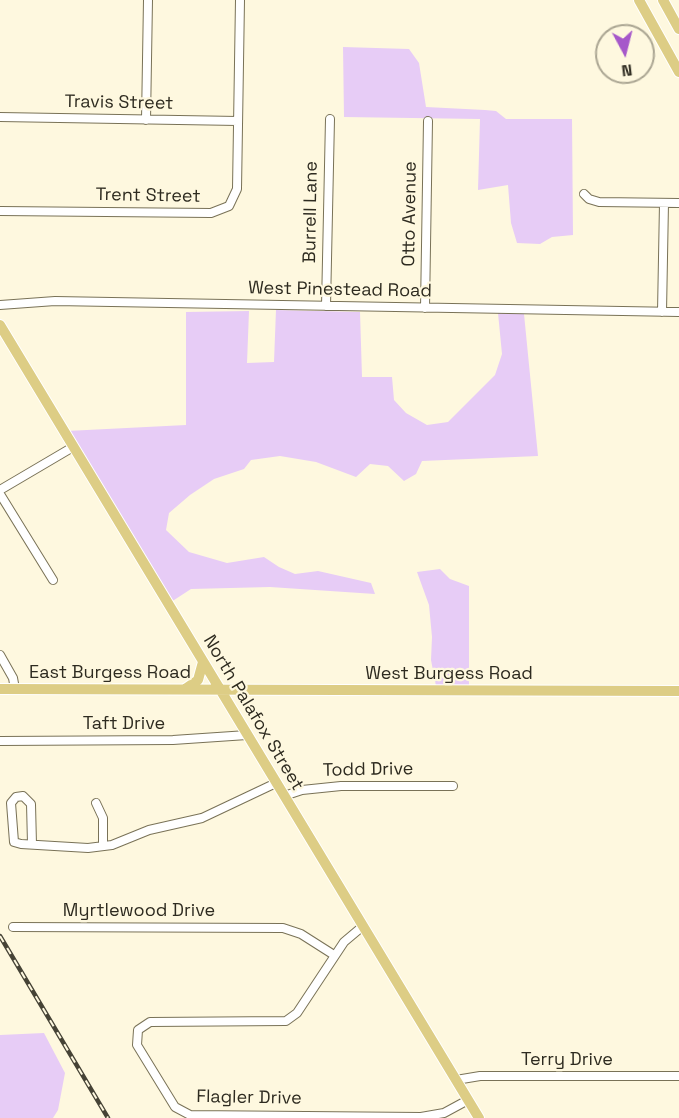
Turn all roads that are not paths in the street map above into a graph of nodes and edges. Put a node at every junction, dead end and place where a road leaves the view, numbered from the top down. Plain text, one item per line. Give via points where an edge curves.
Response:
1 (148, 0) edge
2 (240, 0) edge
3 (639, 0) edge
4 (665, 4) edge
5 (648, 18) junction
6 (679, 29) edge
7 (679, 72) edge
8 (0, 117) edge
9 (330, 119) dead end
10 (146, 120) junction
11 (238, 121) junction
12 (428, 121) dead end
13 (584, 194) dead end
14 (664, 203) junction
15 (679, 203) edge
16 (0, 211) edge
17 (0, 305) edge
18 (326, 306) junction
19 (425, 308) junction
20 (662, 312) junction
21 (679, 312) edge
22 (0, 325) edge
23 (73, 447) junction
24 (0, 492) edge
25 (53, 580) dead end
26 (0, 655) edge
27 (203, 662) junction
28 (0, 689) edge
29 (15, 689) junction
30 (185, 689) junction
31 (220, 689) junction
32 (679, 691) edge
33 (247, 735) junction
34 (0, 741) edge
35 (276, 783) junction
36 (453, 786) dead end
37 (284, 796) junction
38 (96, 803) dead end
39 (32, 844) junction
40 (103, 846) junction
41 (363, 926) junction
42 (13, 927) dead end
43 (334, 955) junction
44 (679, 1076) edge
45 (456, 1080) junction
46 (468, 1100) junction
47 (479, 1118) edge

1 - 10 street
2 - 11 street, Trent Street
3 - 5 main road
4 - 5 main road
4 - 6 main road
5 - 7 main road
8 - 10 street, Travis Street
9 - 18 street, Burrell Lane
10 - 11 street, Travis Street
11 - 16 street, Trent Street via 236,194 229,206 218,212
12 - 19 street, Otto Avenue
13 - 14 street via 599,202
14 - 15 street
14 - 20 street
17 - 18 street, West Pinestead Road via 55,301
18 - 19 street, West Pinestead Road
19 - 20 street, West Pinestead Road
20 - 21 street, West Pinestead Road
22 - 23 main road, North Palafox Street
23 - 24 street
23 - 27 main road, North Palafox Street
24 - 25 street
26 - 29 street
27 - 30 main road via 198,680
27 - 31 main road, North Palafox Street
28 - 29 main road, East Burgess Road
29 - 30 main road, East Burgess Road
30 - 31 main road, East Burgess Road
31 - 32 main road, West Burgess Road
31 - 33 main road, North Palafox Street
33 - 34 street, Taft Drive via 174,740
33 - 35 main road, North Palafox Street
35 - 37 main road, North Palafox Street
35 - 40 street via 202,818
36 - 37 street, Todd Drive via 341,786
37 - 41 main road, North Palafox Street
38 - 40 street via 103,818
39 - 39 street via 14,842 11,803 16,797 23,796 31,804
39 - 40 street
41 - 43 street, Flagler Drive
41 - 45 main road, North Palafox Street
42 - 43 street, Myrtlewood Drive via 292,930
43 - 46 street, Flagler Drive via 297,1013 286,1021 150,1022 141,1026 136,1035 137,1045 175,1107 190,1115 421,1117 444,1113
44 - 45 street, Terry Drive via 480,1076
45 - 46 main road, North Palafox Street
46 - 47 main road, North Palafox Street

